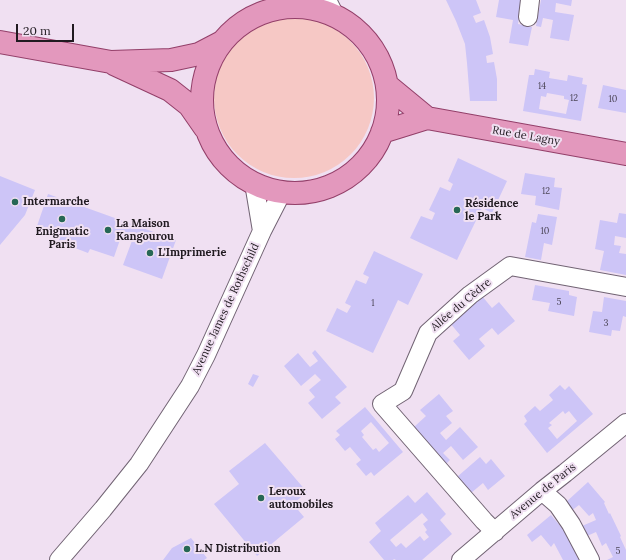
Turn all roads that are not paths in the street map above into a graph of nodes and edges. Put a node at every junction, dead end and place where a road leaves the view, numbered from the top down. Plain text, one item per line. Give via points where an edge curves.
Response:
1 (289, 3) edge
2 (331, 8) edge
3 (0, 42) edge
4 (222, 42) junction
5 (111, 62) junction
6 (387, 84) junction
7 (427, 118) junction
8 (382, 132) junction
9 (209, 134) junction
10 (626, 154) edge
11 (254, 183) junction
12 (282, 192) junction
13 (262, 231) junction
14 (626, 287) edge
15 (626, 423) edge
16 (542, 491) junction
17 (495, 532) junction
18 (60, 560) edge
19 (461, 560) edge
20 (590, 560) edge

1 - 2 main road via 311,8
1 - 4 main road via 240,25
2 - 6 main road via 370,44 382,65
3 - 5 main road
4 - 5 main road via 199,54 171,60
4 - 9 main road via 210,63 203,86 202,111
5 - 9 main road via 170,90 189,105
6 - 7 main road
6 - 8 main road via 388,108
7 - 8 main road, Rue de Lagny
7 - 10 main road, Rue de Lagny
8 - 12 main road via 367,159 343,180 314,191
9 - 11 main road via 219,154 235,171
11 - 12 main road
11 - 13 street, Avenue James de Rothschild
12 - 13 street, Avenue James de Rothschild
13 - 18 street, Avenue James de Rothschild via 206,356 176,408 139,464
14 - 17 street, Allée du Cèdre via 510,266 470,295 428,333 403,391 382,404
15 - 16 street, Avenue de Paris
16 - 17 street, Avenue de Paris
16 - 20 street via 558,505
17 - 19 street, Avenue de Paris

